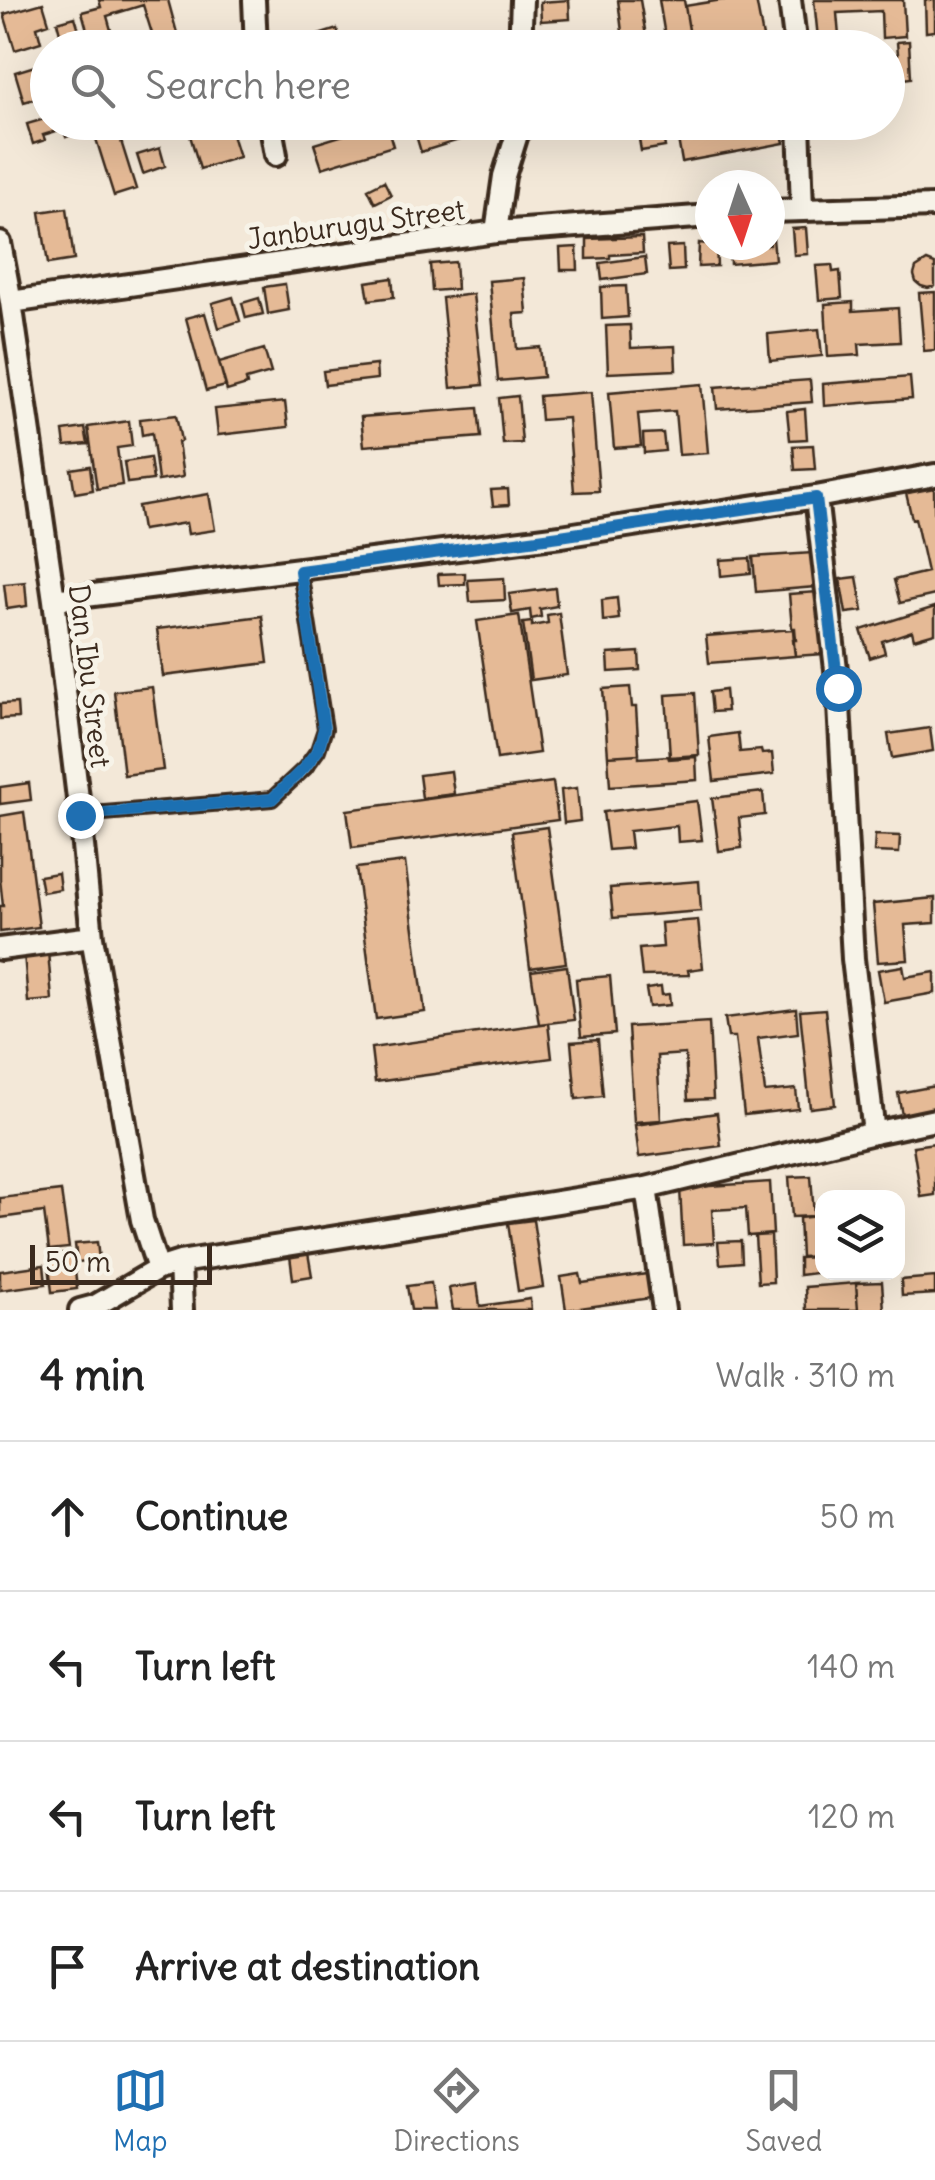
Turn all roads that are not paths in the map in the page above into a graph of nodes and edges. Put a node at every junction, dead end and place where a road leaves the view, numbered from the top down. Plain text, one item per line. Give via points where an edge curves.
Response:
1 (254, 0) edge
2 (522, 0) edge
3 (790, 0) edge
4 (255, 30) edge
5 (521, 30) edge
6 (794, 30) edge
7 (273, 140) edge
8 (515, 140) edge
9 (800, 140) edge
10 (276, 155) dead end
11 (935, 206) edge
12 (802, 209) junction
13 (785, 211) edge
14 (695, 217) edge
15 (496, 232) junction
16 (0, 243) edge
17 (11, 302) junction
18 (935, 475) edge
19 (816, 498) junction
20 (300, 571) junction
21 (54, 600) junction
22 (80, 815) junction
23 (92, 937) junction
24 (0, 949) edge
25 (935, 1120) edge
26 (874, 1133) junction
27 (646, 1188) junction
28 (180, 1262) junction
29 (158, 1269) junction
30 (80, 1310) edge
31 (182, 1310) edge
32 (664, 1310) edge

1 - 4 street
2 - 5 street
3 - 6 street
7 - 10 street
8 - 15 street
9 - 12 street
11 - 12 street
12 - 13 street
14 - 15 street, Janburugu Street
15 - 17 street, Janburugu Street
16 - 17 street, Dan Ibu Street
17 - 21 street, Dan Ibu Street
18 - 19 street
19 - 20 street
19 - 26 street
20 - 21 street
20 - 22 lane via 324,729 304,768 272,799
21 - 22 street, Dan Ibu Street
22 - 23 street, Dan Ibu Street
23 - 24 street
23 - 29 street, Dan Ibu Street via 142,1220
25 - 26 street
26 - 27 street
27 - 28 street
27 - 32 street
28 - 29 street
28 - 31 street
29 - 30 street

